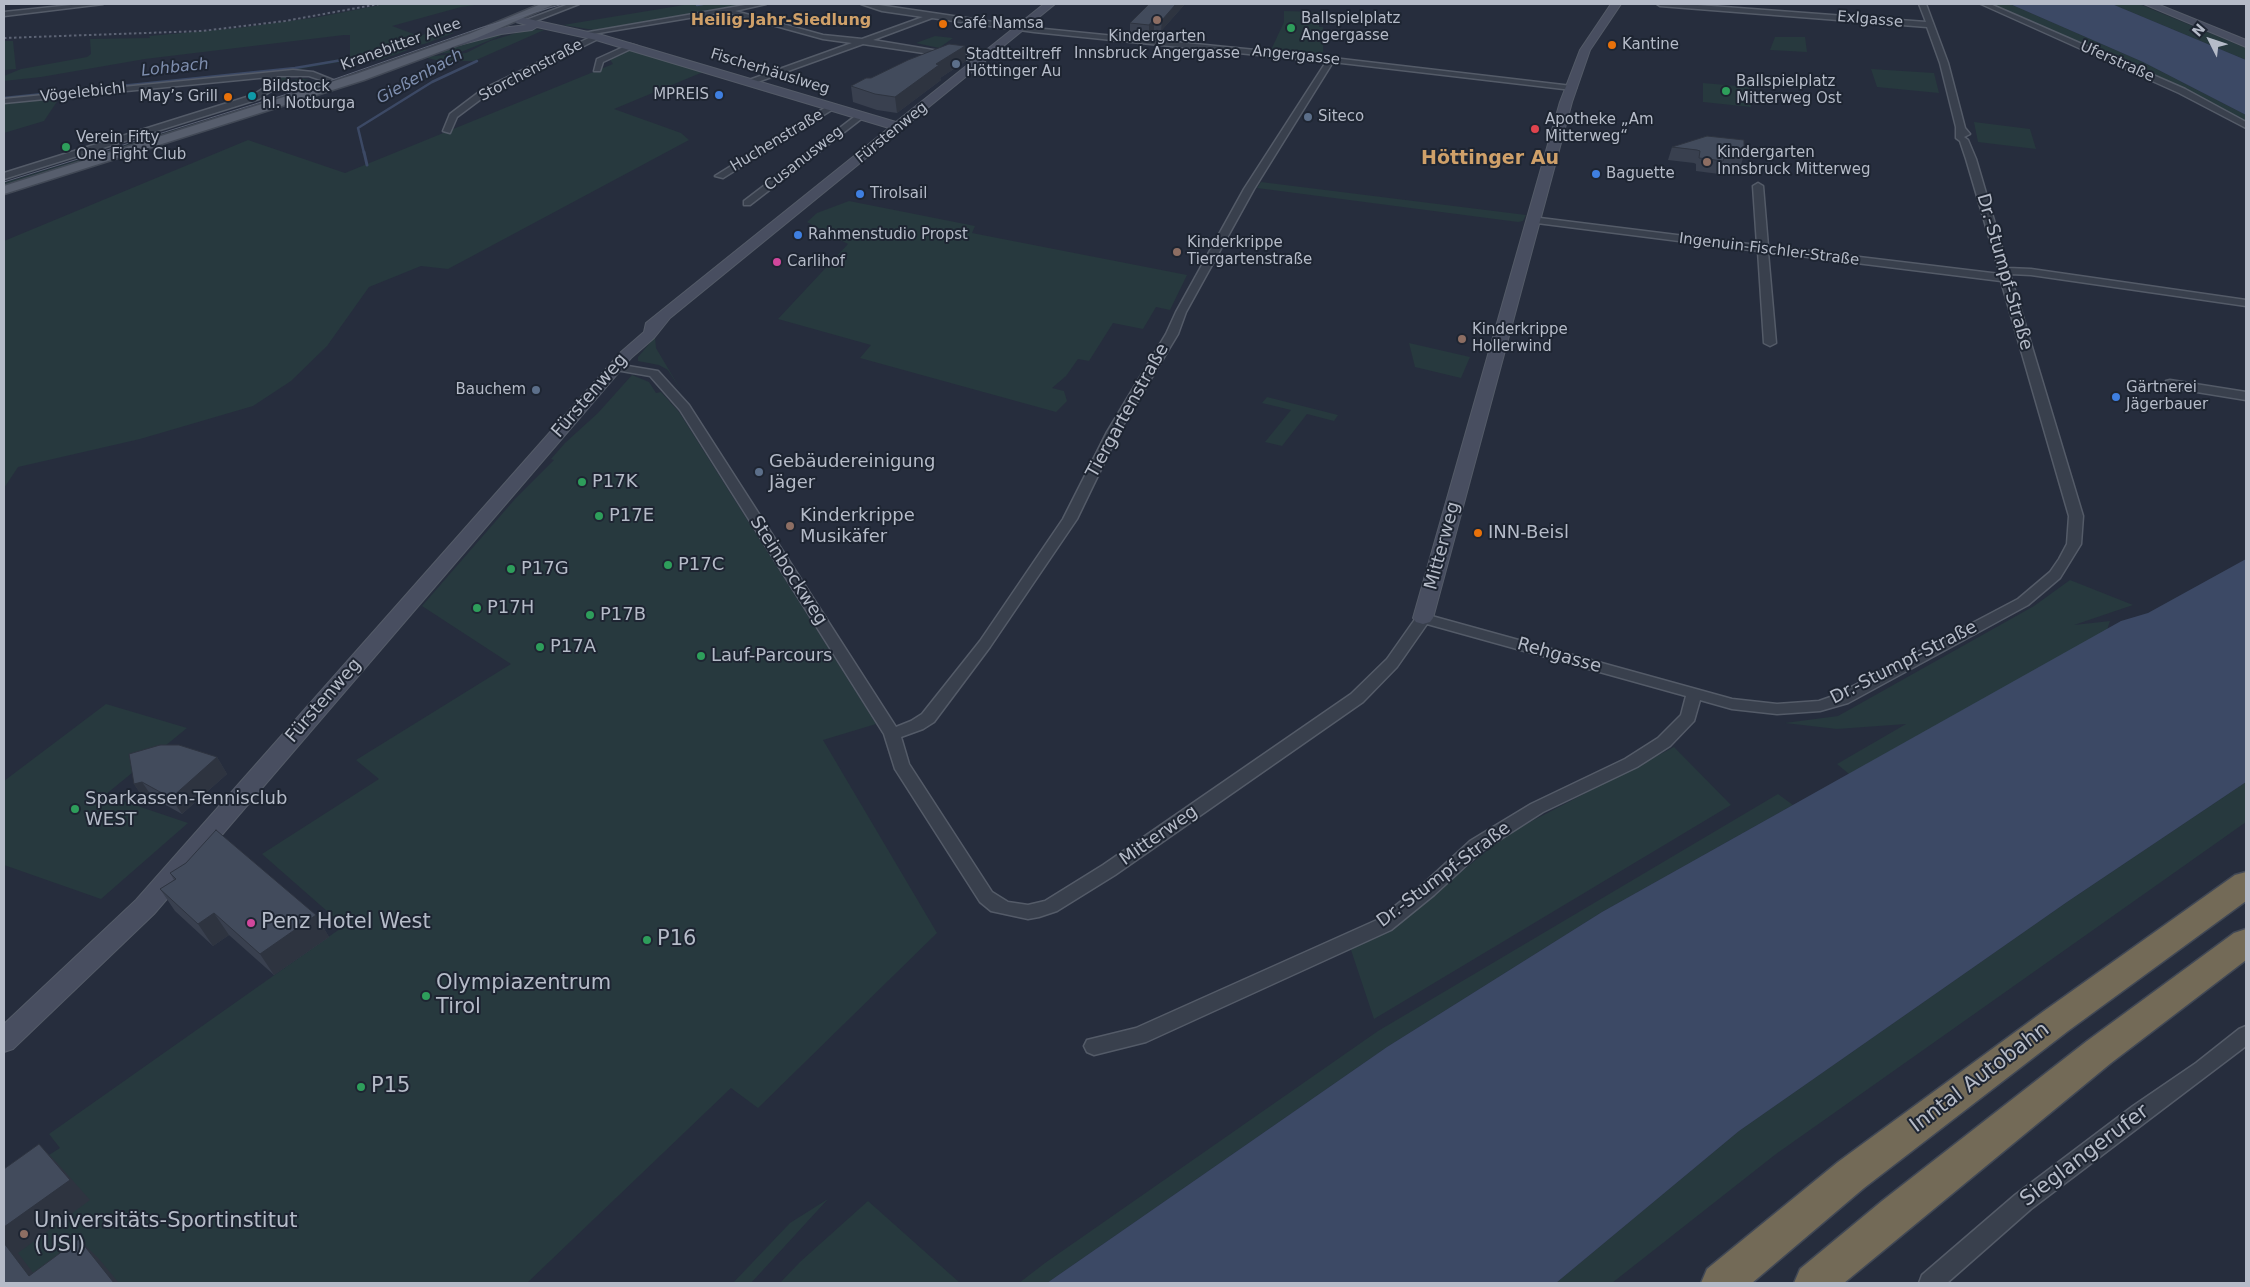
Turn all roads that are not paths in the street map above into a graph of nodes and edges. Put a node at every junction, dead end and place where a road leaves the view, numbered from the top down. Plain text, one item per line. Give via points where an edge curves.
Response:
1 (99, 4) edge
2 (550, 4) edge
3 (575, 4) edge
4 (762, 4) edge
5 (866, 4) edge
6 (1050, 4) edge
7 (1616, 4) edge
8 (1660, 4) edge
9 (1923, 4) edge
10 (1985, 4) edge
11 (2149, 4) edge
12 (928, 9) dead end
13 (724, 10) junction
14 (921, 13) junction
15 (4, 14) edge
16 (936, 15) junction
17 (515, 18) junction
18 (530, 20) junction
19 (546, 24) junction
20 (1930, 25) junction
21 (1021, 28) junction
22 (586, 33) junction
23 (598, 37) junction
24 (459, 42) junction
25 (859, 42) junction
26 (2246, 44) edge
27 (633, 46) junction
28 (981, 60) junction
29 (1331, 60) junction
30 (597, 69) dead end
31 (274, 74) junction
32 (752, 82) junction
33 (340, 84) junction
34 (1572, 88) junction
35 (4, 101) edge
36 (834, 106) junction
37 (861, 116) junction
38 (2246, 125) edge
39 (899, 127) junction
40 (447, 131) dead end
41 (4, 176) edge
42 (720, 176) dead end
43 (1758, 186) dead end
44 (4, 190) edge
45 (747, 203) dead end
46 (1532, 220) junction
47 (1762, 249) junction
48 (2005, 274) junction
49 (2246, 303) edge
50 (1770, 343) dead end
51 (623, 358) junction
52 (2170, 384) dead end
53 (2246, 396) edge
54 (1423, 618) junction
55 (1694, 694) junction
56 (892, 734) junction
57 (2246, 884) edge
58 (1028, 912) joint
59 (2246, 942) edge
60 (2246, 1035) edge
61 (4, 1041) edge
62 (1094, 1046) dead end
63 (1721, 1283) edge
64 (1814, 1283) edge
65 (1930, 1283) edge

1 - 15 street
2 - 17 main road, Kranebitter Allee
3 - 18 street
4 - 13 street
5 - 14 street, Angergasse
6 - 21 street, Fürstenweg
7 - 34 street, Mitterweg via 1585,50
8 - 20 street, Exlgasse
9 - 20 street, Dr.-Stumpf-Straße
10 - 38 street, Uferstraße via 2182,90
11 - 26 street
12 - 14 street
13 - 22 street
13 - 25 street via 823,37
14 - 16 street, Angergasse
16 - 21 street, Angergasse
16 - 25 street
17 - 18 street, Fischerhäuslweg
17 - 24 main road, Kranebitter Allee
18 - 19 street, Fischerhäuslweg
19 - 22 street, Fischerhäuslweg
19 - 24 street
20 - 48 street, Dr.-Stumpf-Straße via 1961,128 1965,130 1967,139 1964,140
21 - 28 street, Fürstenweg
21 - 29 street, Angergasse
22 - 23 street, Fischerhäuslweg
23 - 27 street, Fischerhäuslweg
23 - 40 street, Storchenstraße via 486,91 453,116
24 - 33 main road, Kranebitter Allee
25 - 28 street
25 - 32 street
27 - 30 street via 600,61
27 - 32 street, Fischerhäuslweg
28 - 39 street, Fürstenweg
29 - 34 street, Angergasse
29 - 56 street, Tiergartenstraße via 1249,189 1172,334 1113,432 1070,519 985,644 928,718
31 - 33 street, Vögelebichl via 306,73
31 - 35 street, Vögelebichl
31 - 41 street via 268,89 256,97
32 - 36 street, Fischerhäuslweg
33 - 44 main road, Kranebitter Allee
34 - 46 street, Mitterweg
36 - 37 street, Fischerhäuslweg
36 - 42 street, Huchenstraße
37 - 39 street, Fischerhäuslweg
37 - 45 street, Cusanusweg
39 - 51 street, Fürstenweg via 663,318
43 - 47 street
46 - 47 street, Ingenuin-Fischler-Straße
46 - 54 street, Mitterweg
47 - 48 street, Ingenuin-Fischler-Straße
47 - 50 street
48 - 49 street via 2031,272
48 - 55 street, Dr.-Stumpf-Straße via 2076,516 2074,544 2066,560 2023,602 1842,699 1820,706 1777,710 1732,704
51 - 56 street, Steinbockweg via 654,374 679,400
51 - 61 street, Fürstenweg via 145,907
52 - 53 street
54 - 55 street, Rehgasse
54 - 58 street, Mitterweg via 1385,672 1350,703 1109,870 1051,906
55 - 62 street, Dr.-Stumpf-Straße via 1688,717 1664,742 1636,760 1537,808 1476,846 1384,925 1139,1036
56 - 58 street, Steinbockweg via 901,766 986,898 1003,908
57 - 63 highway, Inntal Autobahn via 1850,1175
59 - 64 highway via 2099,1052
60 - 65 street, Sieglangerufer via 2023,1202

